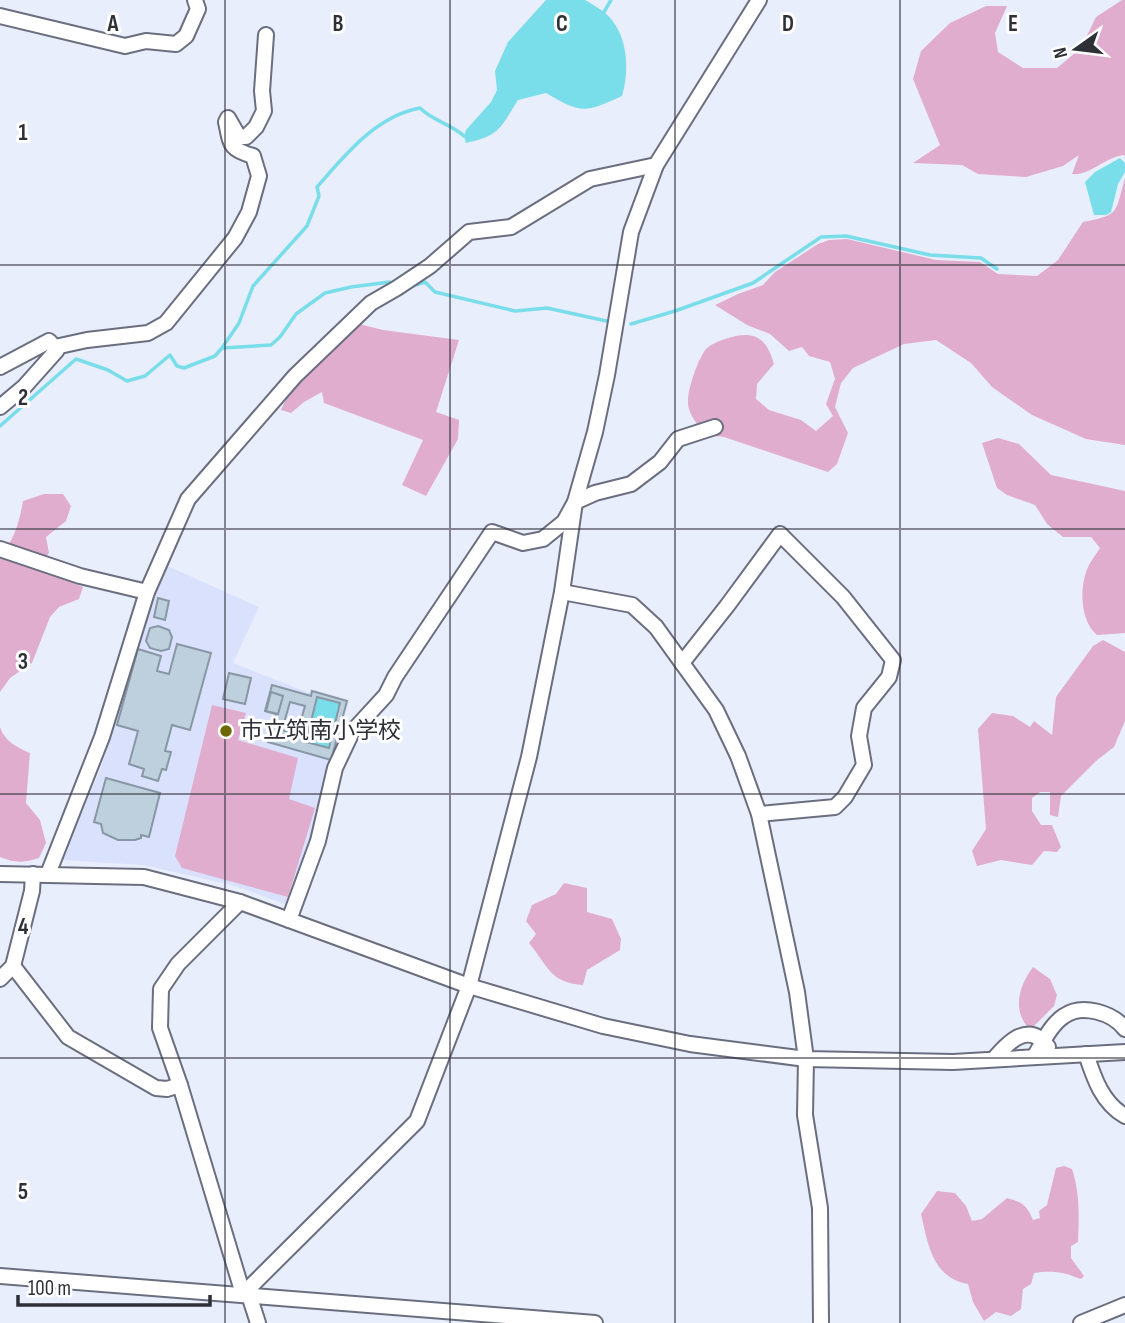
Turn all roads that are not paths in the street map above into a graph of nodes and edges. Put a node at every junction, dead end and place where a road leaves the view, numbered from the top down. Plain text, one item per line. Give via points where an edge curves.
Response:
1 (195, 0) edge
2 (760, 0) edge
3 (0, 16) edge
4 (266, 35) dead end
5 (656, 165) junction
6 (55, 347) junction
7 (0, 367) edge
8 (0, 407) edge
9 (715, 427) dead end
10 (575, 502) junction
11 (0, 549) edge
12 (147, 592) junction
13 (562, 592) junction
14 (682, 663) junction
15 (760, 814) junction
16 (0, 874) edge
17 (41, 874) junction
18 (240, 902) junction
19 (289, 920) junction
20 (13, 966) junction
21 (0, 979) edge
22 (469, 986) junction
23 (1125, 1029) edge
24 (1043, 1041) junction
25 (1125, 1052) edge
26 (1086, 1054) junction
27 (1054, 1056) junction
28 (1034, 1057) junction
29 (806, 1059) junction
30 (994, 1059) junction
31 (180, 1085) junction
32 (1125, 1116) edge
33 (0, 1276) edge
34 (246, 1294) junction
35 (1125, 1305) edge
36 (258, 1323) edge
37 (595, 1323) edge
38 (821, 1323) edge
39 (1081, 1323) edge

1 - 3 street via 198,9 186,36 176,44 146,41 125,46
2 - 5 street
4 - 6 street via 264,111 246,137 239,136 228,118 226,122 231,145 237,152 253,156 259,176 235,238 166,323 148,333
5 - 10 street via 631,232 607,375
5 - 12 street via 590,179 511,227 469,232 429,266 371,303 295,376 187,499
6 - 7 street via 50,341
6 - 8 street via 52,357
9 - 10 street via 678,439 660,462 631,484
10 - 13 street
10 - 19 street via 564,522 543,539 523,543 492,532 386,695 352,732 335,768 318,842
11 - 12 street
12 - 17 street via 102,737
13 - 14 street via 632,605 656,627
13 - 22 street via 529,757
14 - 15 street via 716,710
14 - 15 street via 780,534 843,597 893,660 889,677 864,708 859,736 864,765 845,797 835,807
15 - 29 street via 797,992
16 - 17 street
17 - 18 street via 144,877
17 - 20 street via 32,891
18 - 19 street
18 - 31 street via 178,964 161,989 160,1028
19 - 22 street
20 - 21 street
20 - 31 street via 68,1037 156,1088
22 - 29 street via 603,1026 701,1046
22 - 34 street via 417,1121
23 - 24 street via 1114,1018 1076,1011 1064,1015
24 - 27 street
24 - 28 street
24 - 30 street via 1031,1035 1011,1040
25 - 26 street
26 - 27 street
26 - 32 street via 1096,1084
27 - 28 street
28 - 30 street
29 - 30 street
29 - 38 street via 805,1115 820,1208
31 - 34 street
33 - 34 street
34 - 36 street
34 - 37 street
35 - 39 street

